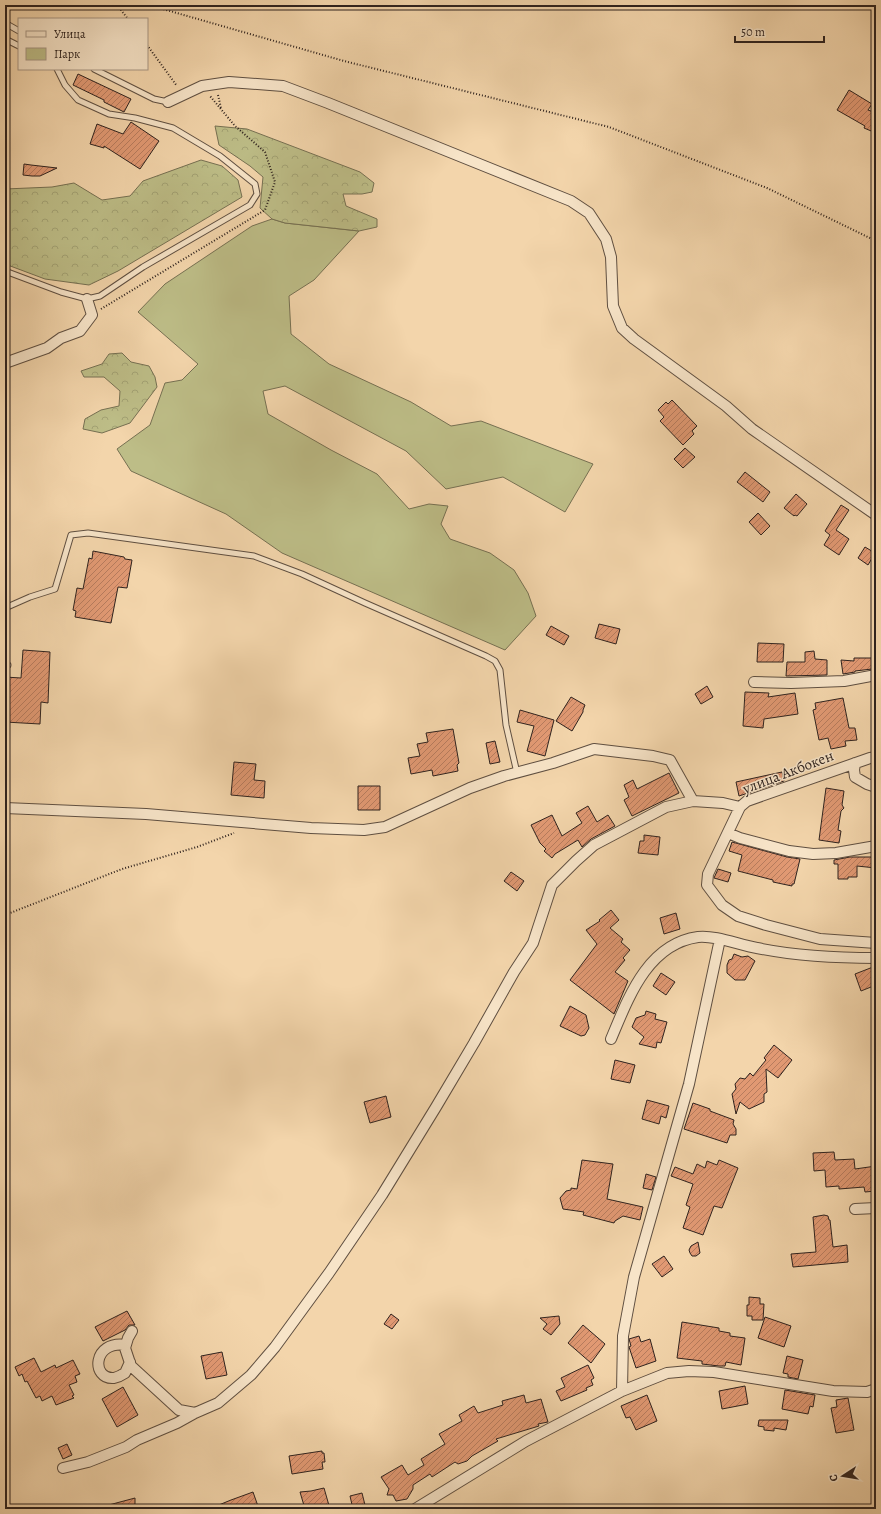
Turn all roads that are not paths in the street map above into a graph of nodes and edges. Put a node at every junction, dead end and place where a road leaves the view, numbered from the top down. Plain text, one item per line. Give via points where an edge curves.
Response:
1 (5, 24) edge
2 (18, 30) edge
3 (5, 39) edge
4 (18, 46) edge
5 (57, 70) edge
6 (96, 70) edge
7 (168, 102) joint
8 (5, 271) edge
9 (88, 299) junction
10 (5, 363) edge
11 (876, 515) edge
12 (5, 608) edge
13 (876, 675) edge
14 (754, 682) dead end
15 (876, 757) edge
16 (855, 764) junction
17 (517, 772) junction
18 (876, 787) edge
19 (693, 802) junction
20 (740, 807) junction
21 (5, 808) edge
22 (728, 832) junction
23 (876, 846) edge
24 (720, 939) junction
25 (876, 943) edge
26 (876, 958) edge
27 (611, 1039) dead end
28 (876, 1208) edge
29 (855, 1209) dead end
30 (132, 1331) dead end
31 (126, 1345) junction
32 (130, 1362) junction
33 (876, 1389) edge
34 (622, 1390) junction
35 (195, 1413) junction
36 (63, 1468) dead end
37 (415, 1509) edge

1 - 2 lane
3 - 4 lane
5 - 9 lane via 78,100 109,114 173,128 220,156 255,184 257,194 250,205 143,267 100,296
6 - 7 lane via 154,99
7 - 11 street via 202,86 229,82 283,86 571,201 589,213 606,239 611,257 613,306 622,328 634,340 726,406 752,429
8 - 9 lane
9 - 10 street via 92,315 80,331 61,338 47,348
12 - 17 lane via 56,589 71,535 88,533 254,556 302,574 495,661 500,670 506,725
13 - 14 street via 844,681
15 - 16 street, улица Акбокен
16 - 18 street via 855,777
16 - 20 street, улица Акбокен via 747,801
17 - 19 street via 594,749 653,756 670,760
17 - 21 street via 470,788 385,827 364,830 304,828 146,814
19 - 20 street via 723,803
19 - 35 street via 666,807 594,845 552,885 533,943 436,1107 334,1267 276,1347 251,1375 218,1403
20 - 22 street, улица Акбокен
22 - 23 street via 740,838 789,851 813,854
22 - 25 street, улица Акбокен via 708,874 707,885 722,905 738,916 797,933 820,938
24 - 26 street via 791,954
24 - 27 street via 698,937 674,944 649,964 632,991
24 - 34 street via 689,1084 634,1277 623,1336
28 - 29 street
30 - 31 street
31 - 32 street
31 - 32 street via 120,1344 102,1351 98,1362 100,1370 108,1378 116,1378 126,1373
32 - 35 street via 131,1366 178,1410
33 - 34 street via 867,1392 833,1392 714,1372 689,1371 667,1373
34 - 37 street via 526,1441
35 - 36 street via 126,1447 88,1462

